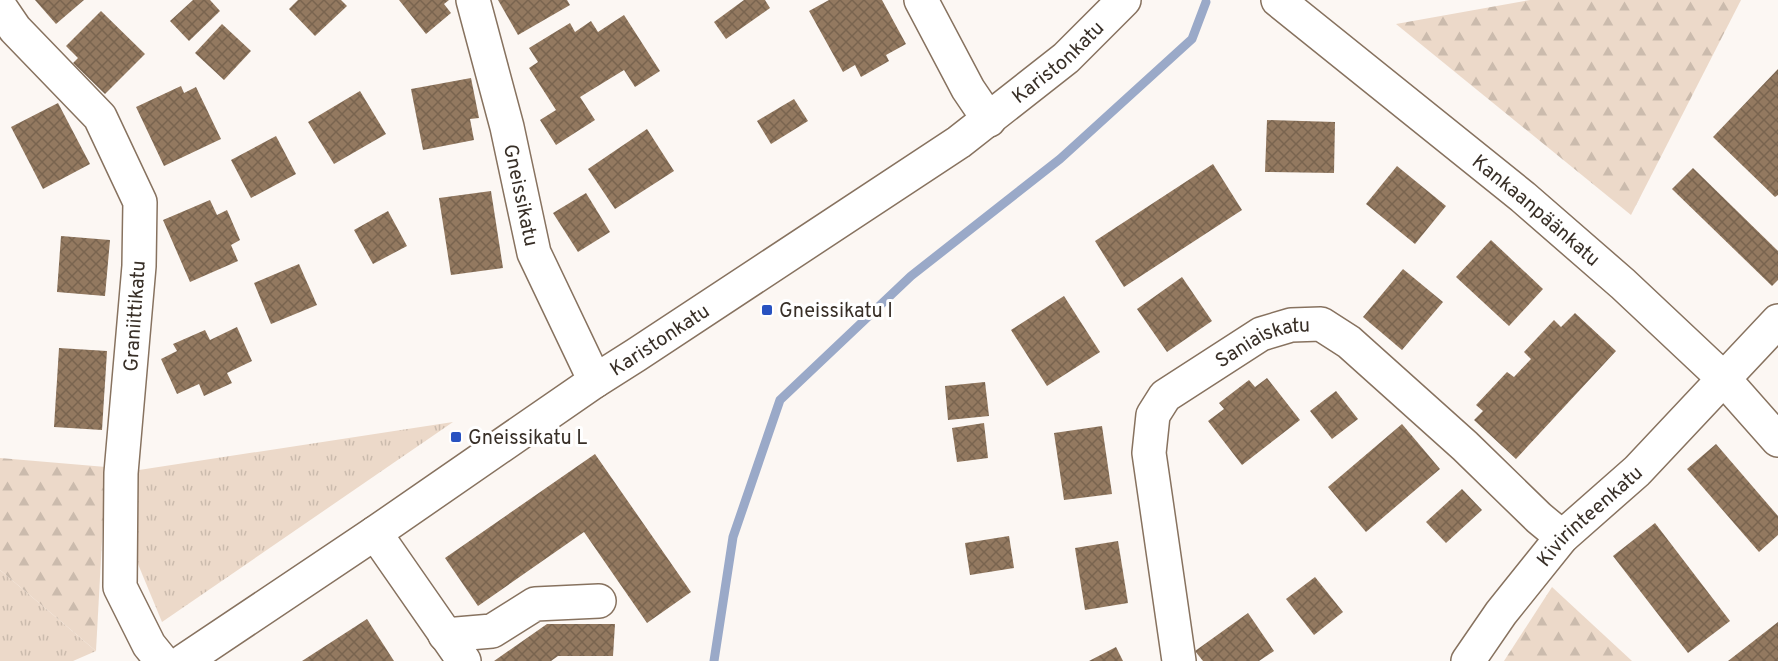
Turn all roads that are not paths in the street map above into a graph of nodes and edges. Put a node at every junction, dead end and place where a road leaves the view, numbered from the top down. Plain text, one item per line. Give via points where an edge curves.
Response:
1 (473, 0) edge
2 (921, 0) edge
3 (1124, 0) edge
4 (1278, 0) edge
5 (0, 7) edge
6 (989, 120) junction
7 (1778, 321) edge
8 (1723, 378) junction
9 (595, 381) junction
10 (1778, 440) edge
11 (375, 533) junction
12 (1562, 537) junction
13 (599, 601) dead end
14 (453, 652) edge
15 (162, 661) edge
16 (184, 661) edge
17 (1179, 661) edge
18 (1468, 661) edge

1 - 9 street, Gneissikatu via 507,127 534,253
2 - 6 street
3 - 6 street, Karistonkatu via 1066,58
4 - 8 street, Kankaanpäänkatu via 1523,197
5 - 15 street, Graniittikatu via 15,30 100,117 140,202 139,266 121,473 120,587 149,645
6 - 9 street, Karistonkatu
7 - 8 street, Kivirinteenkatu
8 - 10 street, Kankaanpäänkatu
8 - 12 street, Kivirinteenkatu via 1637,471
9 - 11 street, Karistonkatu
11 - 14 street
11 - 16 street, Karistonkatu
12 - 17 street, Saniaiskatu via 1349,342 1321,324 1291,325 1261,334 1165,396 1153,415 1149,453
12 - 18 street, Kivirinteenkatu
13 - 14 street via 536,604

